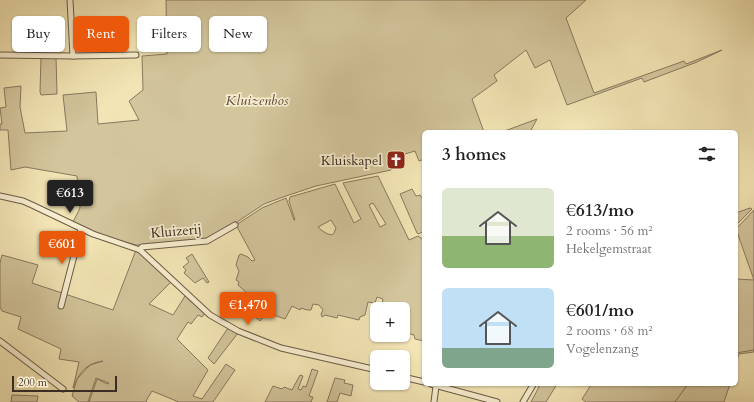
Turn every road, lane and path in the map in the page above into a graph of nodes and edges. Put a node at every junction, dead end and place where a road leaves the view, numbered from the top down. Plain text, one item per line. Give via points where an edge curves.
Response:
1 (70, 0) edge
2 (0, 55) edge
3 (136, 55) dead end
4 (73, 56) junction
5 (0, 196) edge
6 (235, 225) dead end
7 (81, 229) junction
8 (140, 250) junction
9 (61, 306) dead end
10 (0, 341) edge
11 (370, 369) edge
12 (410, 379) edge
13 (422, 382) edge
14 (436, 386) joint
15 (532, 386) edge
16 (63, 389) dead end
17 (434, 402) edge
18 (497, 402) edge
19 (524, 402) edge

1 - 4 street
2 - 4 street
3 - 4 street
5 - 7 street via 32,205
6 - 8 street, Kluizerij via 207,241 142,247
7 - 8 street
7 - 9 street
8 - 11 street via 223,324 270,345
10 - 16 street
12 - 13 street
14 - 17 street
14 - 18 street
15 - 19 street

